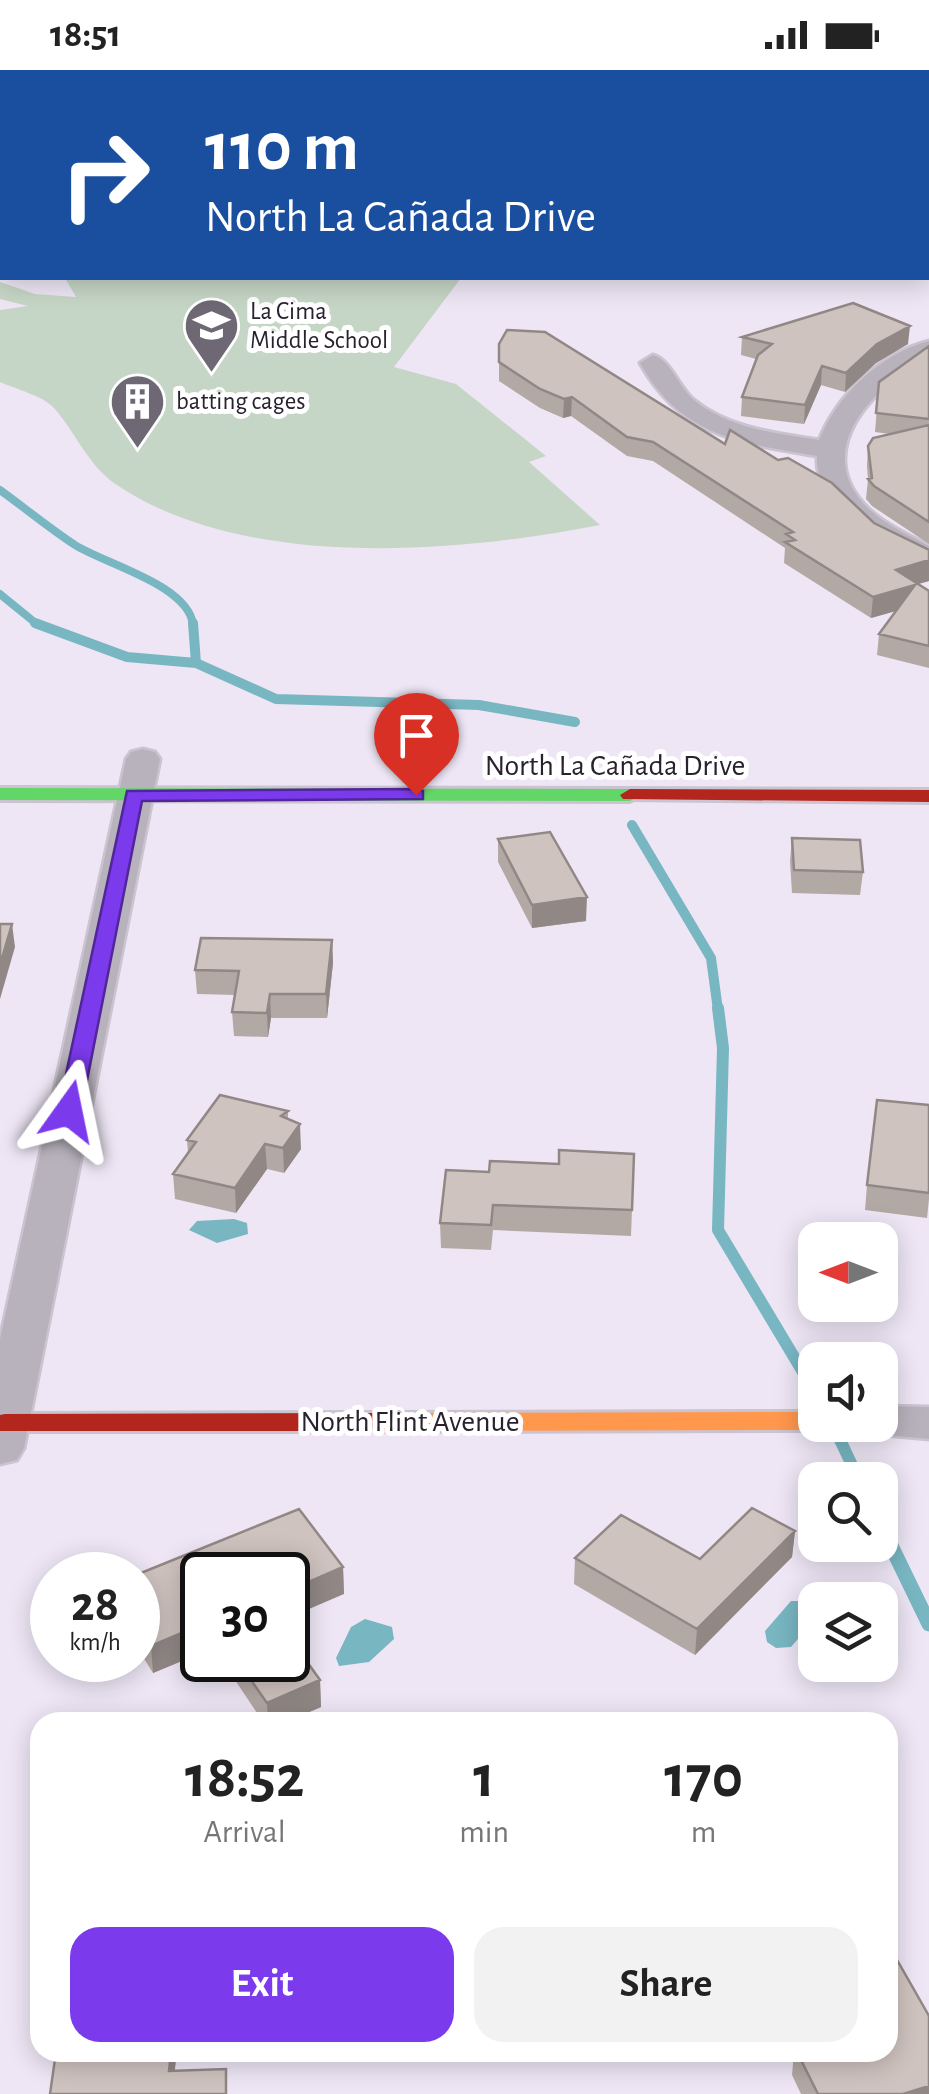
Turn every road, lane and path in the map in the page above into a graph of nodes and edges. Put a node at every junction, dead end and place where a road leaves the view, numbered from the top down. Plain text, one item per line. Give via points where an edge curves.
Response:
1 (929, 348) edge
2 (653, 363) dead end
3 (830, 450) junction
4 (929, 559) edge
5 (141, 768) junction
6 (0, 794) edge
7 (929, 796) edge
8 (798, 1421) edge
9 (898, 1422) edge
10 (929, 1422) edge
11 (3, 1436) edge

1 - 3 street via 890,365 848,404
2 - 3 street via 664,390 700,418 740,434
3 - 4 street via 834,481 856,513
5 - 6 main road, North La Cañada Drive
5 - 7 main road, North La Cañada Drive
5 - 11 street
8 - 11 main road, North Flint Avenue
9 - 10 street

